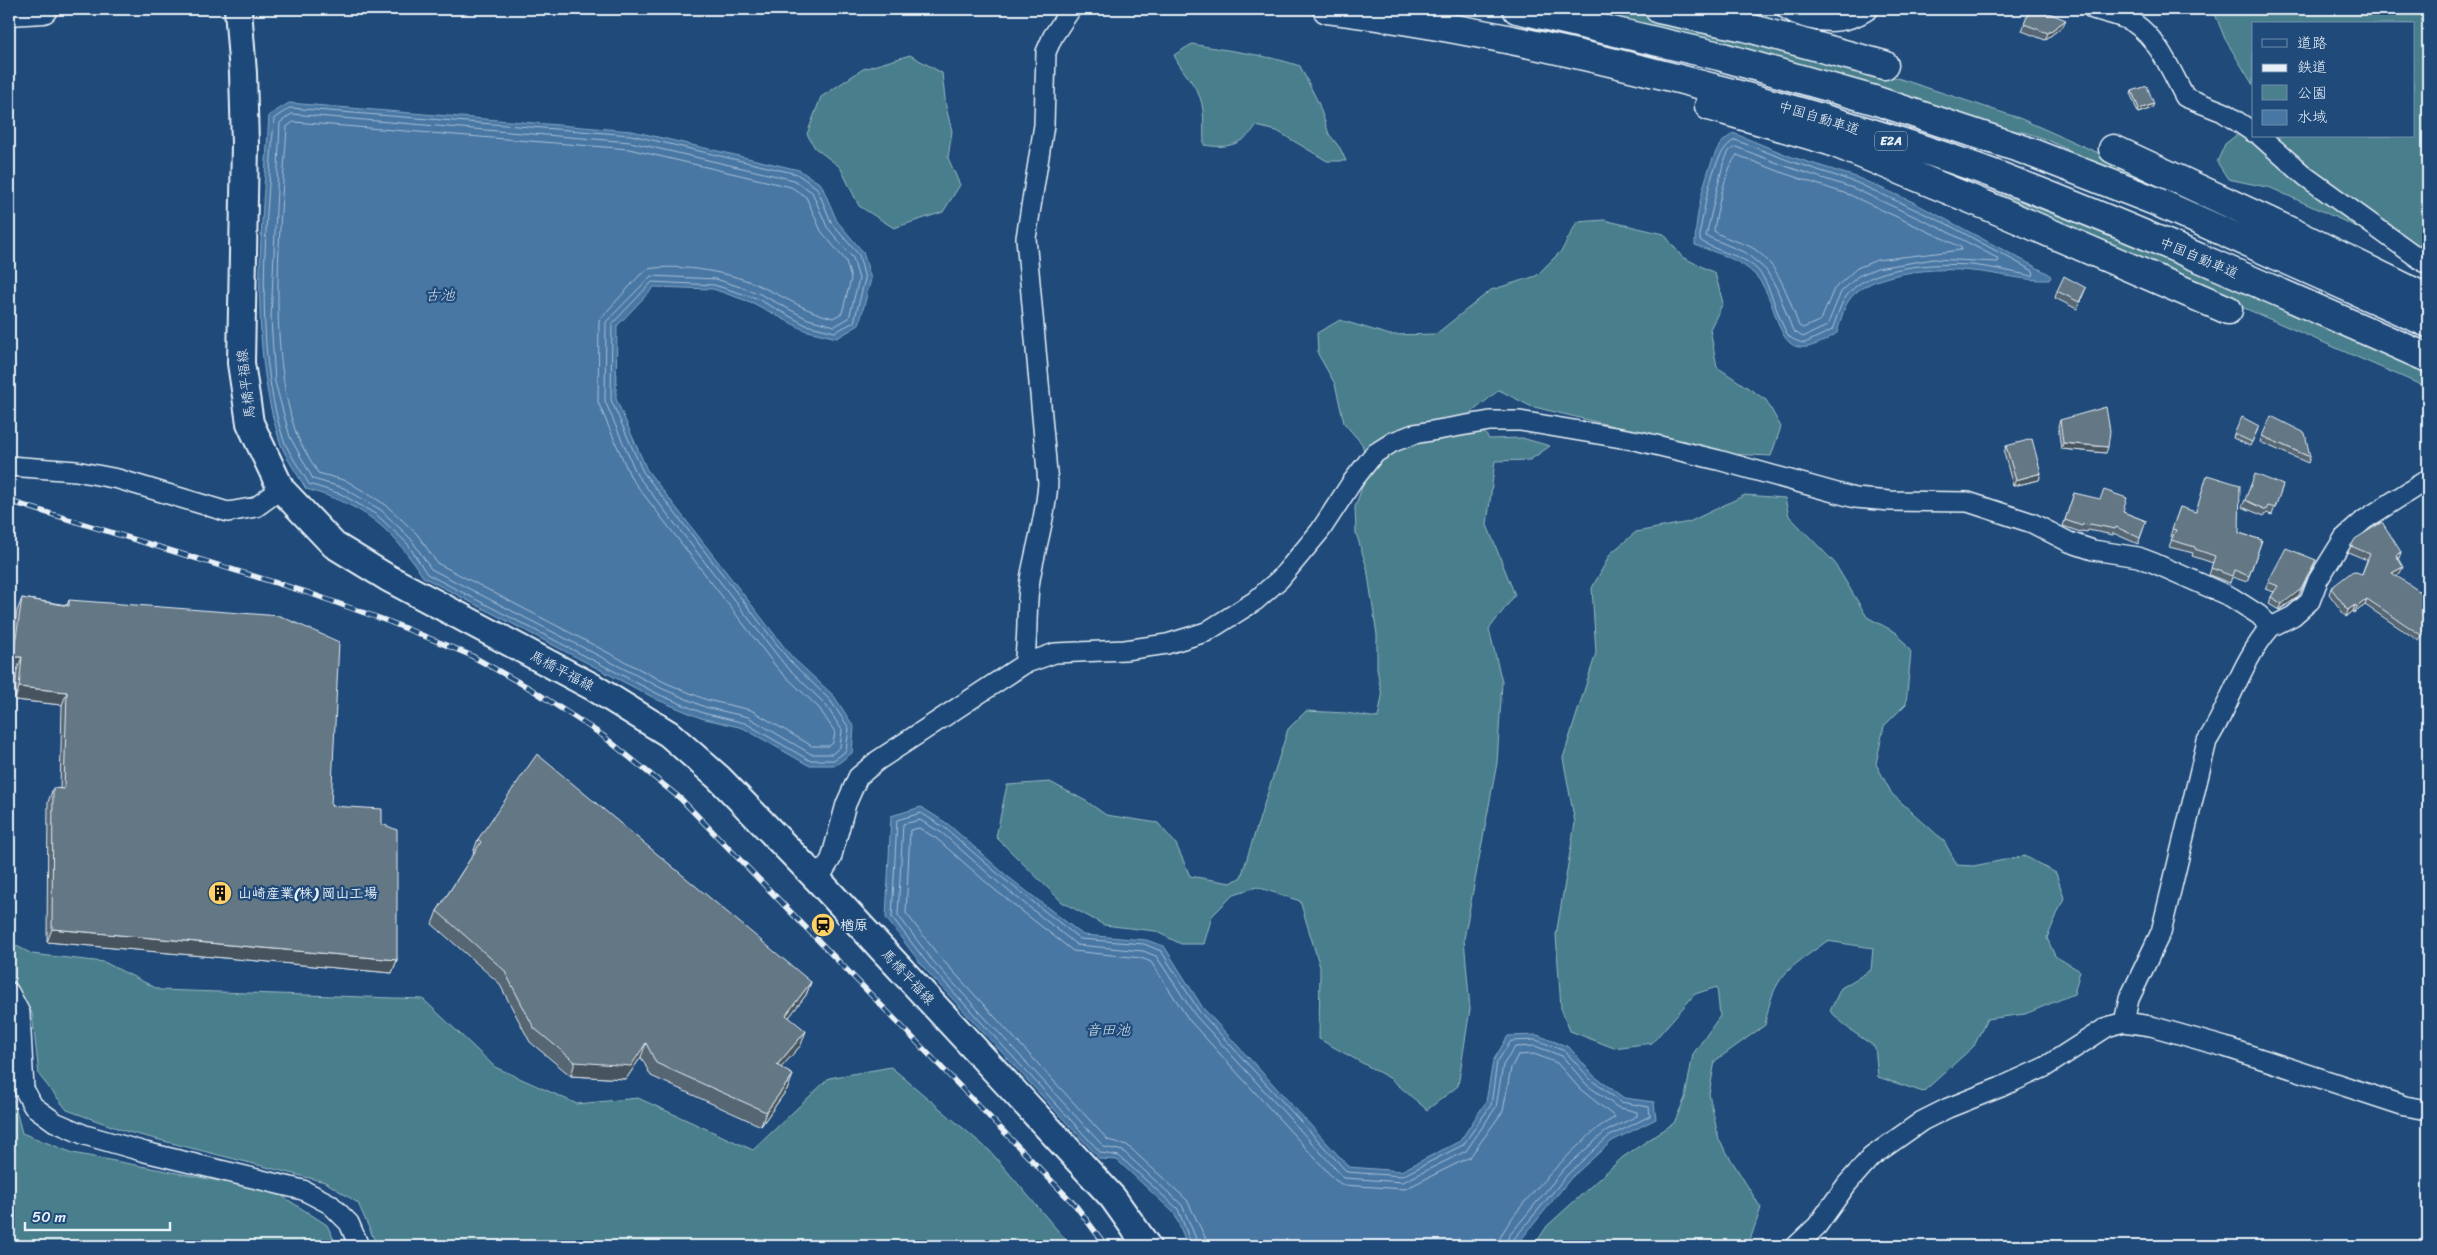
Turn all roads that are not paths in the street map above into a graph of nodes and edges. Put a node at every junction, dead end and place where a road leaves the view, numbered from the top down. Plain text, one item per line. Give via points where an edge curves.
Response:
1 (43, 9) edge
2 (1071, 9) edge
3 (1327, 9) edge
4 (1517, 9) edge
5 (1659, 9) edge
6 (1786, 9) edge
7 (1869, 9) edge
8 (2094, 9) edge
9 (9, 11) edge
10 (238, 16) edge
11 (1483, 33) junction
12 (1884, 65) dead end
13 (2252, 131) edge
14 (2262, 138) edge
15 (2114, 149) dead end
16 (2428, 265) edge
17 (2428, 299) edge
18 (2228, 310) dead end
19 (2428, 323) edge
20 (2428, 358) edge
21 (9, 466) edge
22 (2428, 479) edge
23 (281, 489) junction
24 (2271, 627) junction
25 (1024, 664) junction
26 (818, 880) junction
27 (9, 992) edge
28 (2124, 1022) junction
29 (2428, 1110) edge
30 (359, 1246) edge
31 (1147, 1246) edge
32 (1796, 1246) edge

1 - 9 highway
2 - 25 street via 1046,52 1044,125 1026,238 1048,483 1031,574
3 - 11 highway, 中国自動車道 / E2A
4 - 19 highway, E2A via 1718,56 1874,100 2022,149 2155,201
5 - 12 highway via 1745,27
6 - 7 street via 1814,21 1859,16
8 - 13 street via 2133,22 2160,49 2185,97 2223,112
10 - 23 main road, 馬橋平福線 via 245,144 241,363 250,424
11 - 18 highway via 1548,58 1830,141
11 - 20 highway, 中国自動車道 / E2A via 1658,73 1815,115 1996,175 2140,232
14 - 16 street via 2305,176
15 - 17 highway
21 - 23 street via 76,471 118,479 228,512 256,507
22 - 24 street via 2364,520 2344,538 2318,580 2310,601
23 - 26 main road, 馬橋平福線 via 334,545 388,578 593,687 669,734 719,778
24 - 25 street via 2231,597 2154,563 2138,557 2093,550 2032,523 1968,502 1855,498 1639,442 1520,421 1490,421 1414,434 1374,454 1320,530 1280,579 1255,601 1206,632 1167,644 1125,650 1055,653
24 - 28 street via 2242,669 2207,741 2160,932 2129,999
25 - 26 street via 885,756 858,778 846,804 831,859
26 - 31 main road, 馬橋平福線 via 1113,1198
27 - 30 street via 20,1012 24,1089 32,1106 55,1122 85,1135 303,1190 330,1204 349,1223
28 - 29 street via 2151,1026 2225,1047 2405,1106
28 - 32 street via 2107,1027 2045,1067 1922,1121 1871,1157 1847,1184 1818,1226

